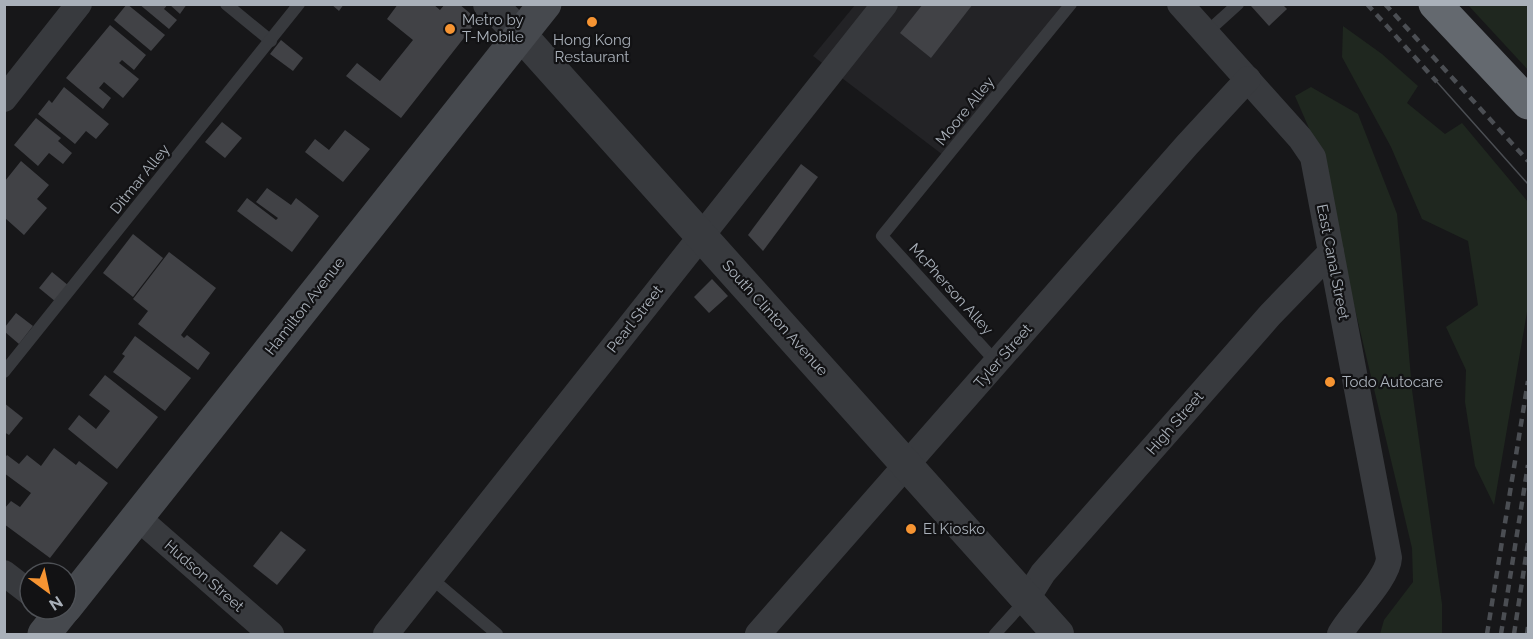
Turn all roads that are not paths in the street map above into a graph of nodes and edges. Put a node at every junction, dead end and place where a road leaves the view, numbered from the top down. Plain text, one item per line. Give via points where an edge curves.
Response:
1 (79, 4) edge
2 (226, 4) edge
3 (299, 4) edge
4 (489, 4) edge
5 (545, 4) edge
6 (885, 4) edge
7 (1071, 4) edge
8 (1180, 4) edge
9 (1238, 4) edge
10 (1436, 4) edge
11 (1206, 33) junction
12 (521, 35) junction
13 (271, 41) junction
14 (1248, 79) junction
15 (4, 99) edge
16 (1528, 103) edge
17 (701, 235) junction
18 (882, 236) joint
19 (1331, 252) junction
20 (998, 363) junction
21 (4, 372) edge
22 (906, 465) junction
23 (137, 518) junction
24 (4, 573) edge
25 (431, 578) junction
26 (18, 584) edge
27 (78, 590) edge
28 (1026, 600) junction
29 (271, 634) edge
30 (386, 634) edge
31 (496, 634) edge
32 (758, 634) edge
33 (995, 634) edge
34 (1058, 634) edge
35 (1340, 634) edge

1 - 15 street
2 - 13 lane
3 - 13 lane, Ditmar Alley
4 - 12 street, South Clinton Avenue
5 - 12 main road, Hamilton Avenue
6 - 17 street, Pearl Street
7 - 18 lane, Moore Alley
8 - 11 street, East Canal Street
9 - 11 lane
10 - 16 highway
11 - 14 street, East Canal Street
12 - 17 street, South Clinton Avenue
12 - 23 main road, Hamilton Avenue
13 - 21 lane, Ditmar Alley
14 - 19 street, East Canal Street via 1313,158
14 - 20 street, Tyler Street
17 - 22 street, South Clinton Avenue
17 - 25 street, Pearl Street
18 - 20 lane, McPherson Alley
19 - 28 street, High Street via 1270,315 1043,573
19 - 35 street, East Canal Street via 1389,565
20 - 22 street, Tyler Street
22 - 28 street, South Clinton Avenue
22 - 32 street, Tyler Street
23 - 27 main road, Hamilton Avenue
23 - 29 street, Hudson Street
24 - 26 street
25 - 30 street, Pearl Street
25 - 31 lane
28 - 33 lane
28 - 34 street, South Clinton Avenue

